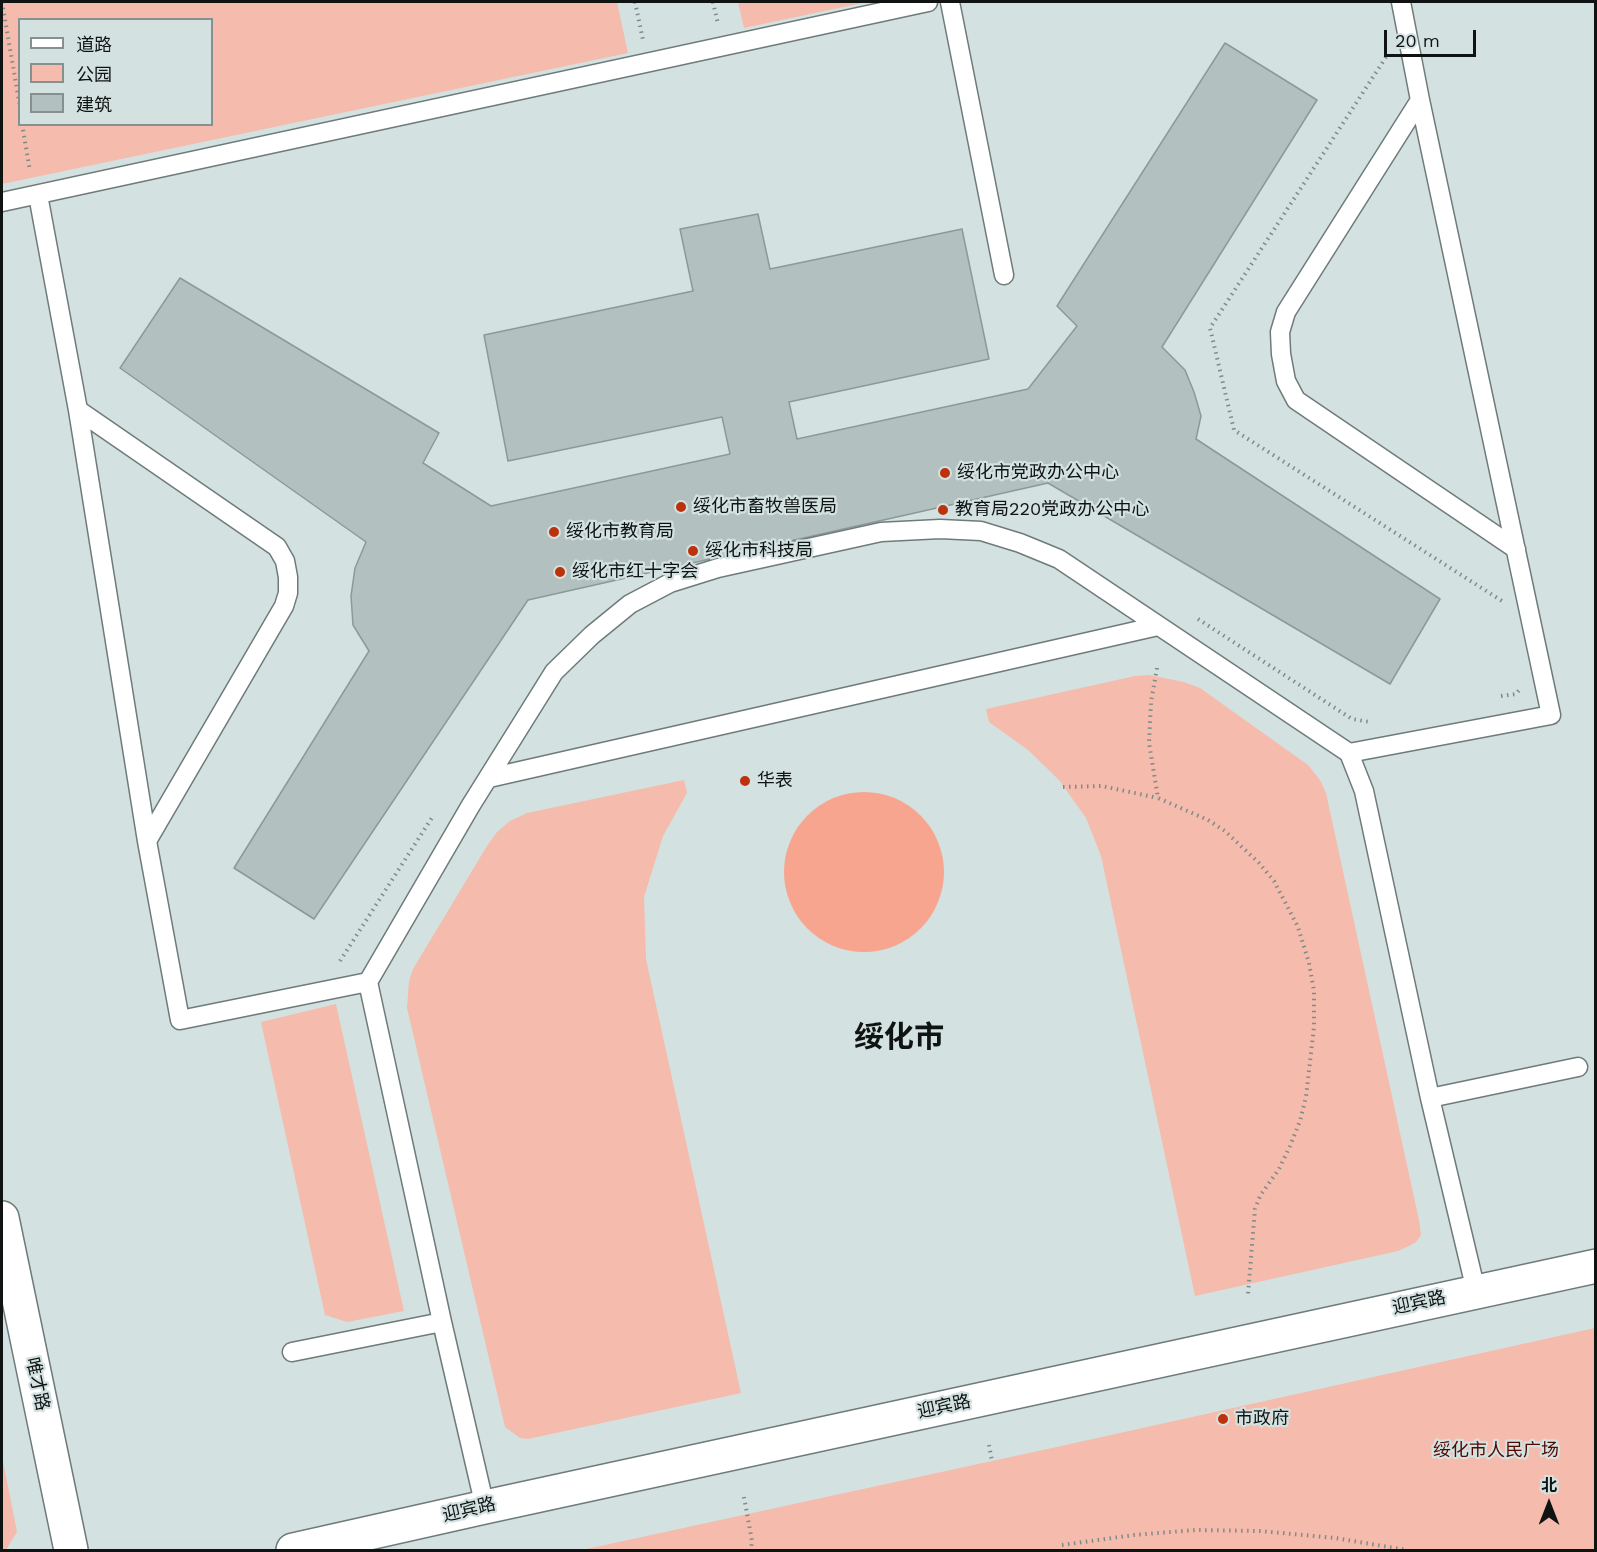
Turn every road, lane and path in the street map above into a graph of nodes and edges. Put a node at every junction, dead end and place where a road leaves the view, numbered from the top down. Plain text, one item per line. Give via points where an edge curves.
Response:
1 (2, 2) edge
2 (635, 2) edge
3 (928, 2) edge
4 (950, 2) edge
5 (1401, 2) edge
6 (1390, 50) dead end
7 (648, 61) junction
8 (18, 95) edge
9 (1420, 100) junction
10 (22, 126) edge
11 (36, 195) junction
12 (2, 202) edge
13 (1004, 275) dead end
14 (78, 410) junction
15 (1516, 549) junction
16 (1507, 604) dead end
17 (1191, 614) dead end
18 (1158, 626) junction
19 (1157, 668) dead end
20 (1525, 683) dead end
21 (1494, 698) dead end
22 (1377, 721) dead end
23 (1349, 753) junction
24 (489, 778) junction
25 (1063, 787) dead end
26 (1158, 798) junction
27 (436, 811) dead end
28 (147, 841) junction
29 (336, 967) dead end
30 (368, 982) junction
31 (1578, 1067) dead end
32 (1430, 1098) junction
33 (2, 1218) edge
34 (1596, 1266) edge
35 (1476, 1291) junction
36 (1248, 1294) dead end
37 (442, 1322) junction
38 (292, 1352) dead end
39 (989, 1445) dead end
40 (992, 1461) dead end
41 (744, 1497) dead end
42 (485, 1507) junction
43 (1062, 1545) dead end
44 (71, 1551) edge
45 (293, 1551) edge
46 (751, 1551) edge
47 (1406, 1551) edge

1 - 8 path
2 - 7 path
3 - 7 lane
4 - 13 lane
5 - 9 lane
6 - 16 path via 1210,328 1234,430
7 - 11 lane
9 - 15 lane
9 - 15 lane via 1286,312 1280,332 1286,381 1296,400
10 - 11 path
11 - 12 lane
11 - 14 lane
14 - 28 lane
14 - 28 lane via 277,548 288,577 284,606
15 - 23 lane via 1551,715
17 - 22 path via 1352,719
18 - 23 lane
18 - 24 lane
18 - 24 lane via 1059,559 981,531 881,532 718,568 670,583 630,604 592,635 554,672
19 - 26 path via 1149,743
20 - 21 path via 1516,693
23 - 32 lane via 1364,791
24 - 30 lane
25 - 26 path via 1102,786
26 - 36 path via 1208,820 1259,863 1287,905 1309,963 1314,1027 1306,1097 1290,1146 1255,1209
27 - 29 path
28 - 30 lane via 180,1020
30 - 37 lane
31 - 32 lane
32 - 35 lane
33 - 44 main road, 唯才路
34 - 35 main road, 迎宾路
35 - 42 main road, 迎宾路
37 - 38 lane
37 - 42 lane
39 - 40 path
41 - 46 path
42 - 45 main road, 迎宾路
43 - 47 path via 1195,1530 1335,1538

